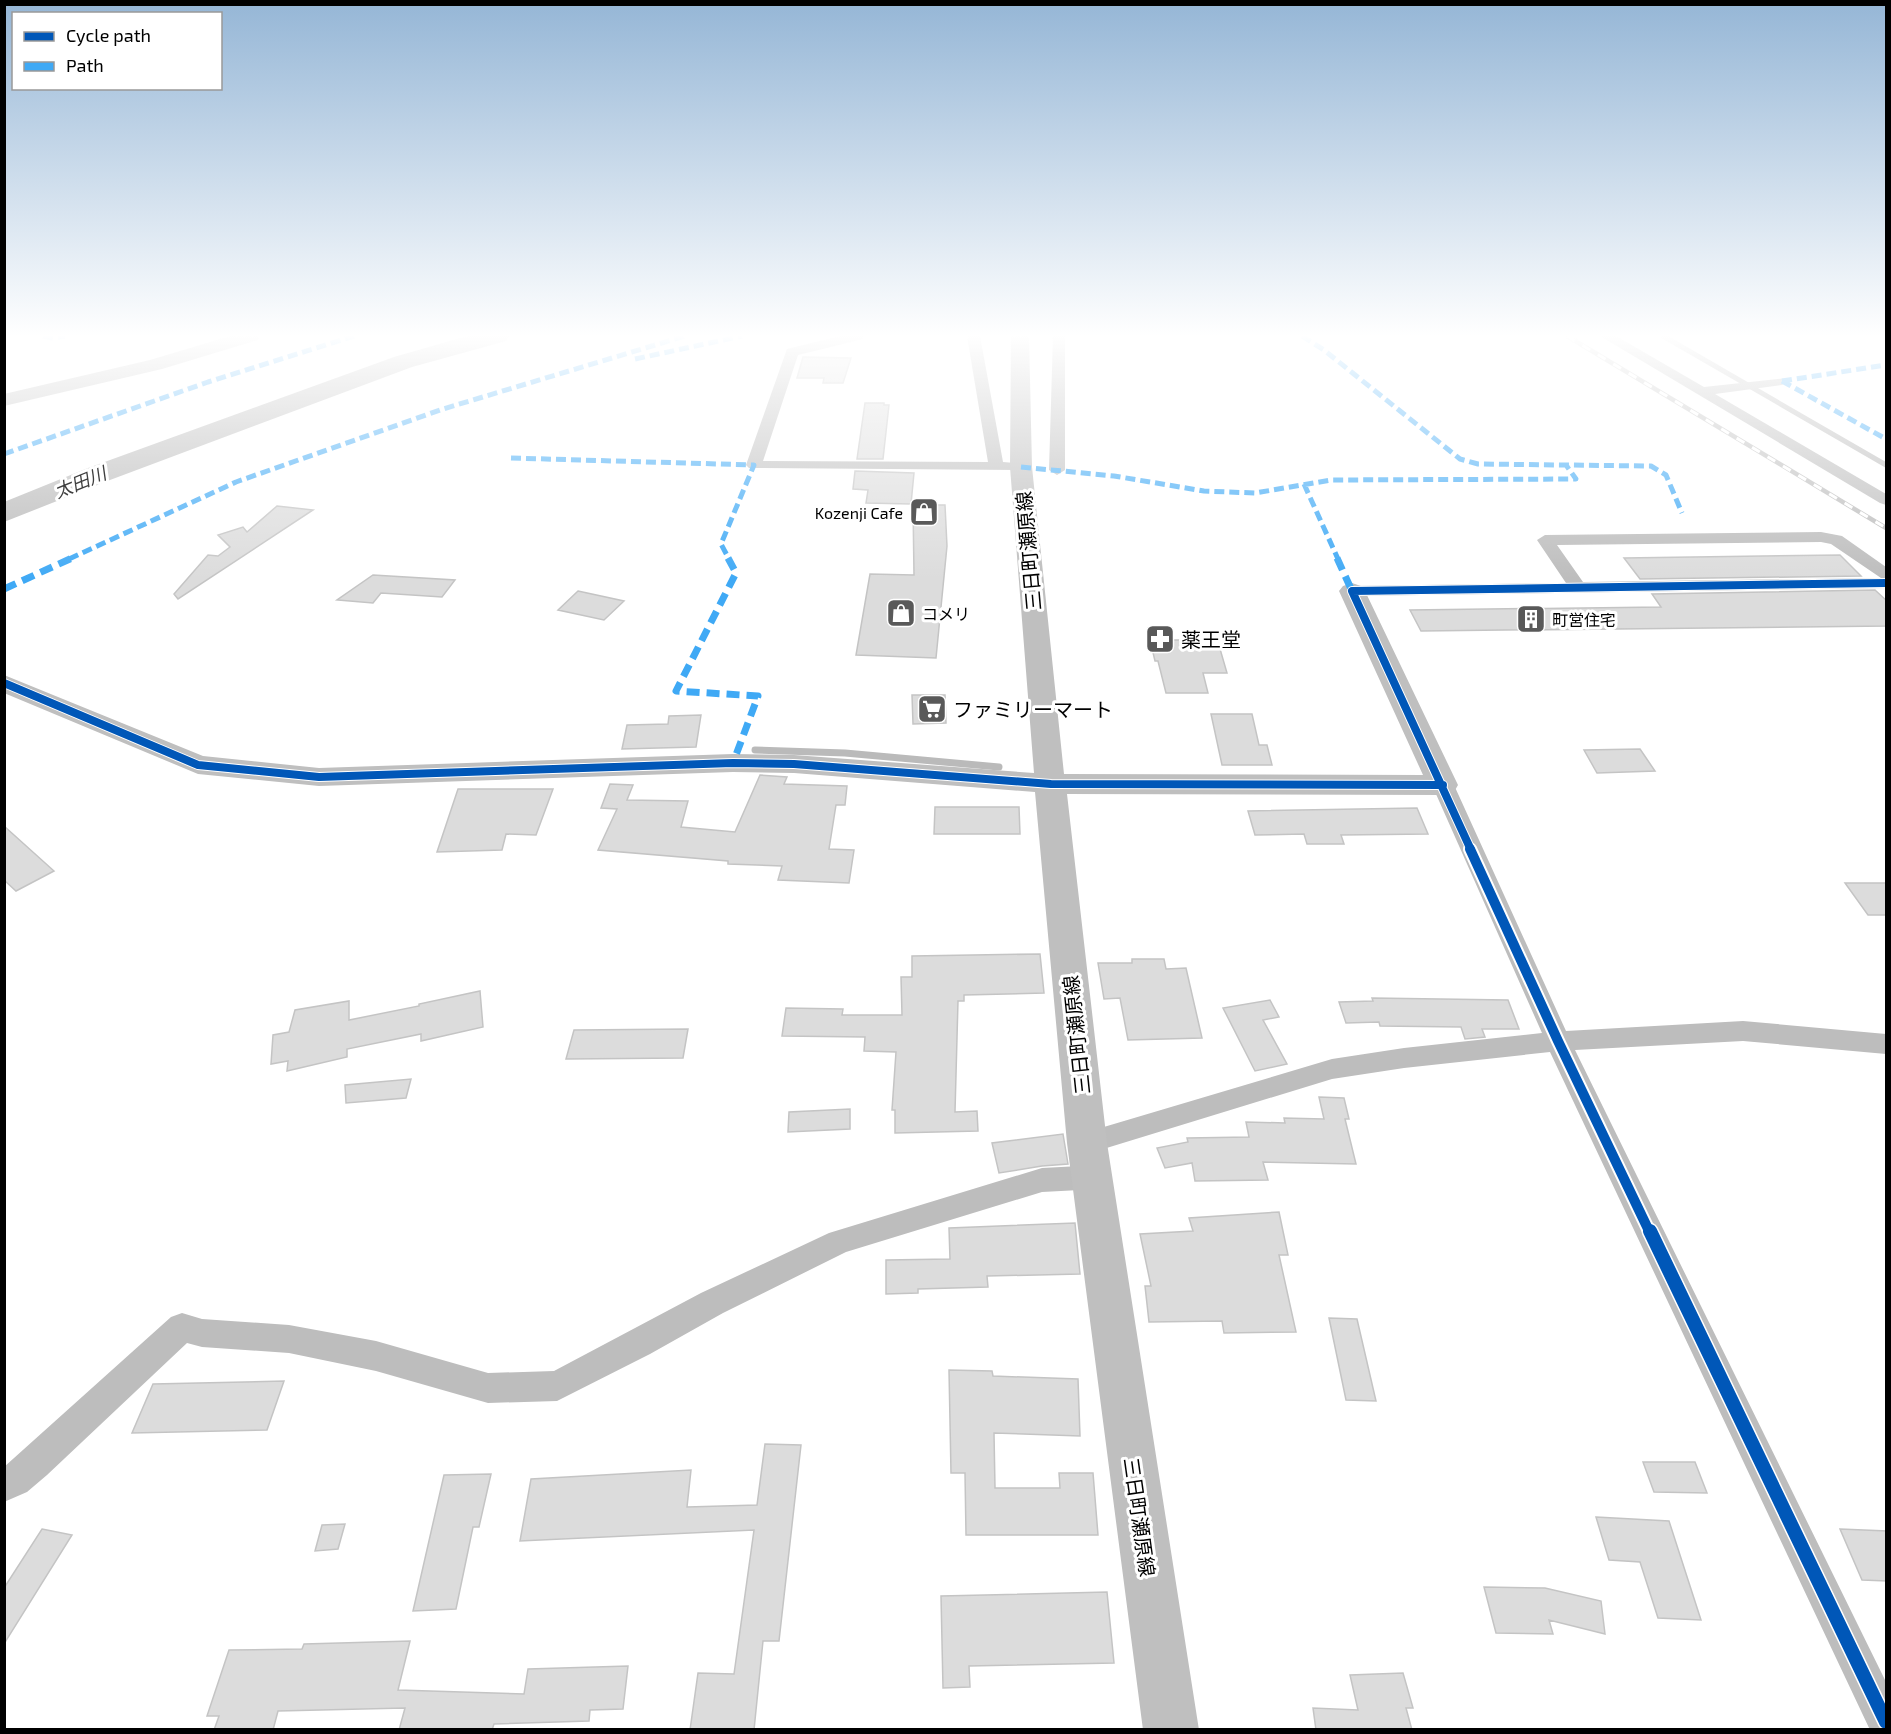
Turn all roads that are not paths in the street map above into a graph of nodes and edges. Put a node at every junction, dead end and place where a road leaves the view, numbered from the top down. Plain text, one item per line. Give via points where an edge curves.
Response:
1 (770, 417) edge
2 (1005, 417) edge
3 (1023, 417) edge
4 (1038, 417) edge
5 (1746, 417) edge
6 (1025, 467) junction
7 (1887, 500) edge
8 (1887, 574) edge
9 (1887, 583) edge
10 (1578, 588) junction
11 (1352, 591) joint
12 (5, 683) edge
13 (1051, 784) junction
14 (1443, 785) junction
15 (1558, 1041) junction
16 (1887, 1044) edge
17 (1089, 1159) junction
18 (4, 1485) edge
19 (1887, 1722) edge
20 (1171, 1730) edge

1 - 6 street via 754,465
2 - 6 street
3 - 6 street, 三日町瀬原線
4 - 6 street
5 - 7 street
6 - 13 street, 三日町瀬原線
8 - 10 street via 1836,540 1821,537 1545,540
9 - 10 street
10 - 11 street
11 - 14 street
12 - 13 street via 198,765 319,777 733,762
13 - 14 street
13 - 17 street, 三日町瀬原線
14 - 15 street
15 - 16 street via 1743,1031
15 - 17 street via 1332,1069
15 - 19 street
17 - 18 street via 1080,1178 1042,1180 839,1242 712,1303 557,1386 488,1388 376,1356 289,1339 202,1333 182,1327 35,1463
17 - 20 street, 三日町瀬原線

